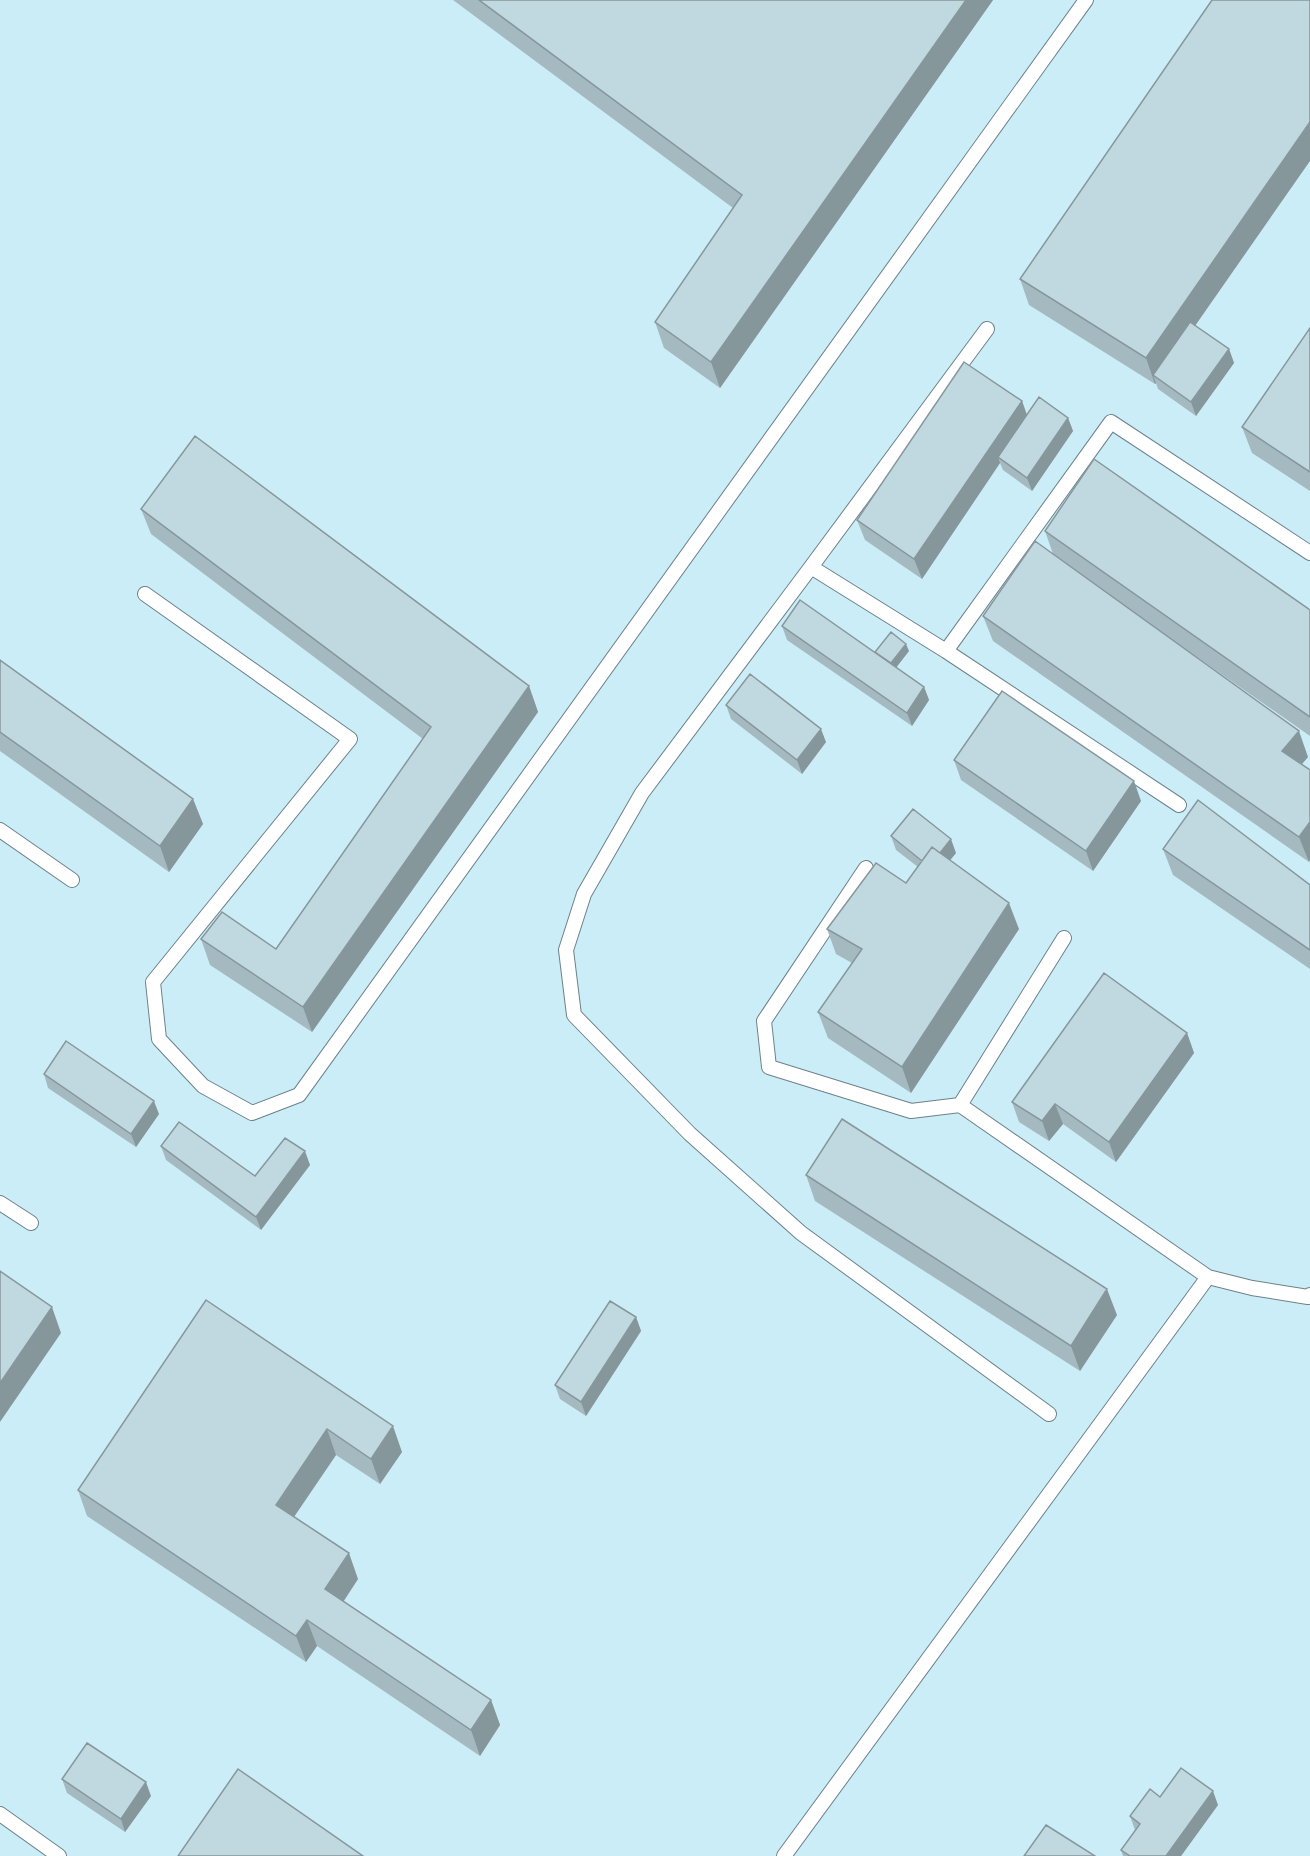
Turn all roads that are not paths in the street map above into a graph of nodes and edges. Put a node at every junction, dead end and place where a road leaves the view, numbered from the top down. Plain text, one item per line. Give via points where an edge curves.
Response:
1 (1086, 0) edge
2 (987, 329) dead end
3 (1310, 553) edge
4 (811, 567) junction
5 (145, 594) dead end
6 (946, 651) junction
7 (1179, 805) dead end
8 (0, 830) edge
9 (866, 868) dead end
10 (72, 880) dead end
11 (1064, 938) dead end
12 (960, 1105) junction
13 (0, 1203) edge
14 (31, 1223) dead end
15 (1208, 1277) junction
16 (1310, 1295) edge
17 (1049, 1414) dead end
18 (0, 1814) edge
19 (59, 1856) edge
20 (784, 1856) edge

1 - 5 lane via 300,1095 252,1113 203,1086 159,1039 153,982 350,739
2 - 4 lane
3 - 6 lane via 1111,422
4 - 6 lane
4 - 17 lane via 642,793 584,894 567,950 574,1015 690,1134 801,1233
6 - 7 lane
8 - 10 lane
9 - 12 lane via 764,1020 769,1067 911,1112
11 - 12 lane
12 - 15 lane
13 - 14 lane
15 - 16 lane via 1252,1288
15 - 20 lane
18 - 19 lane

